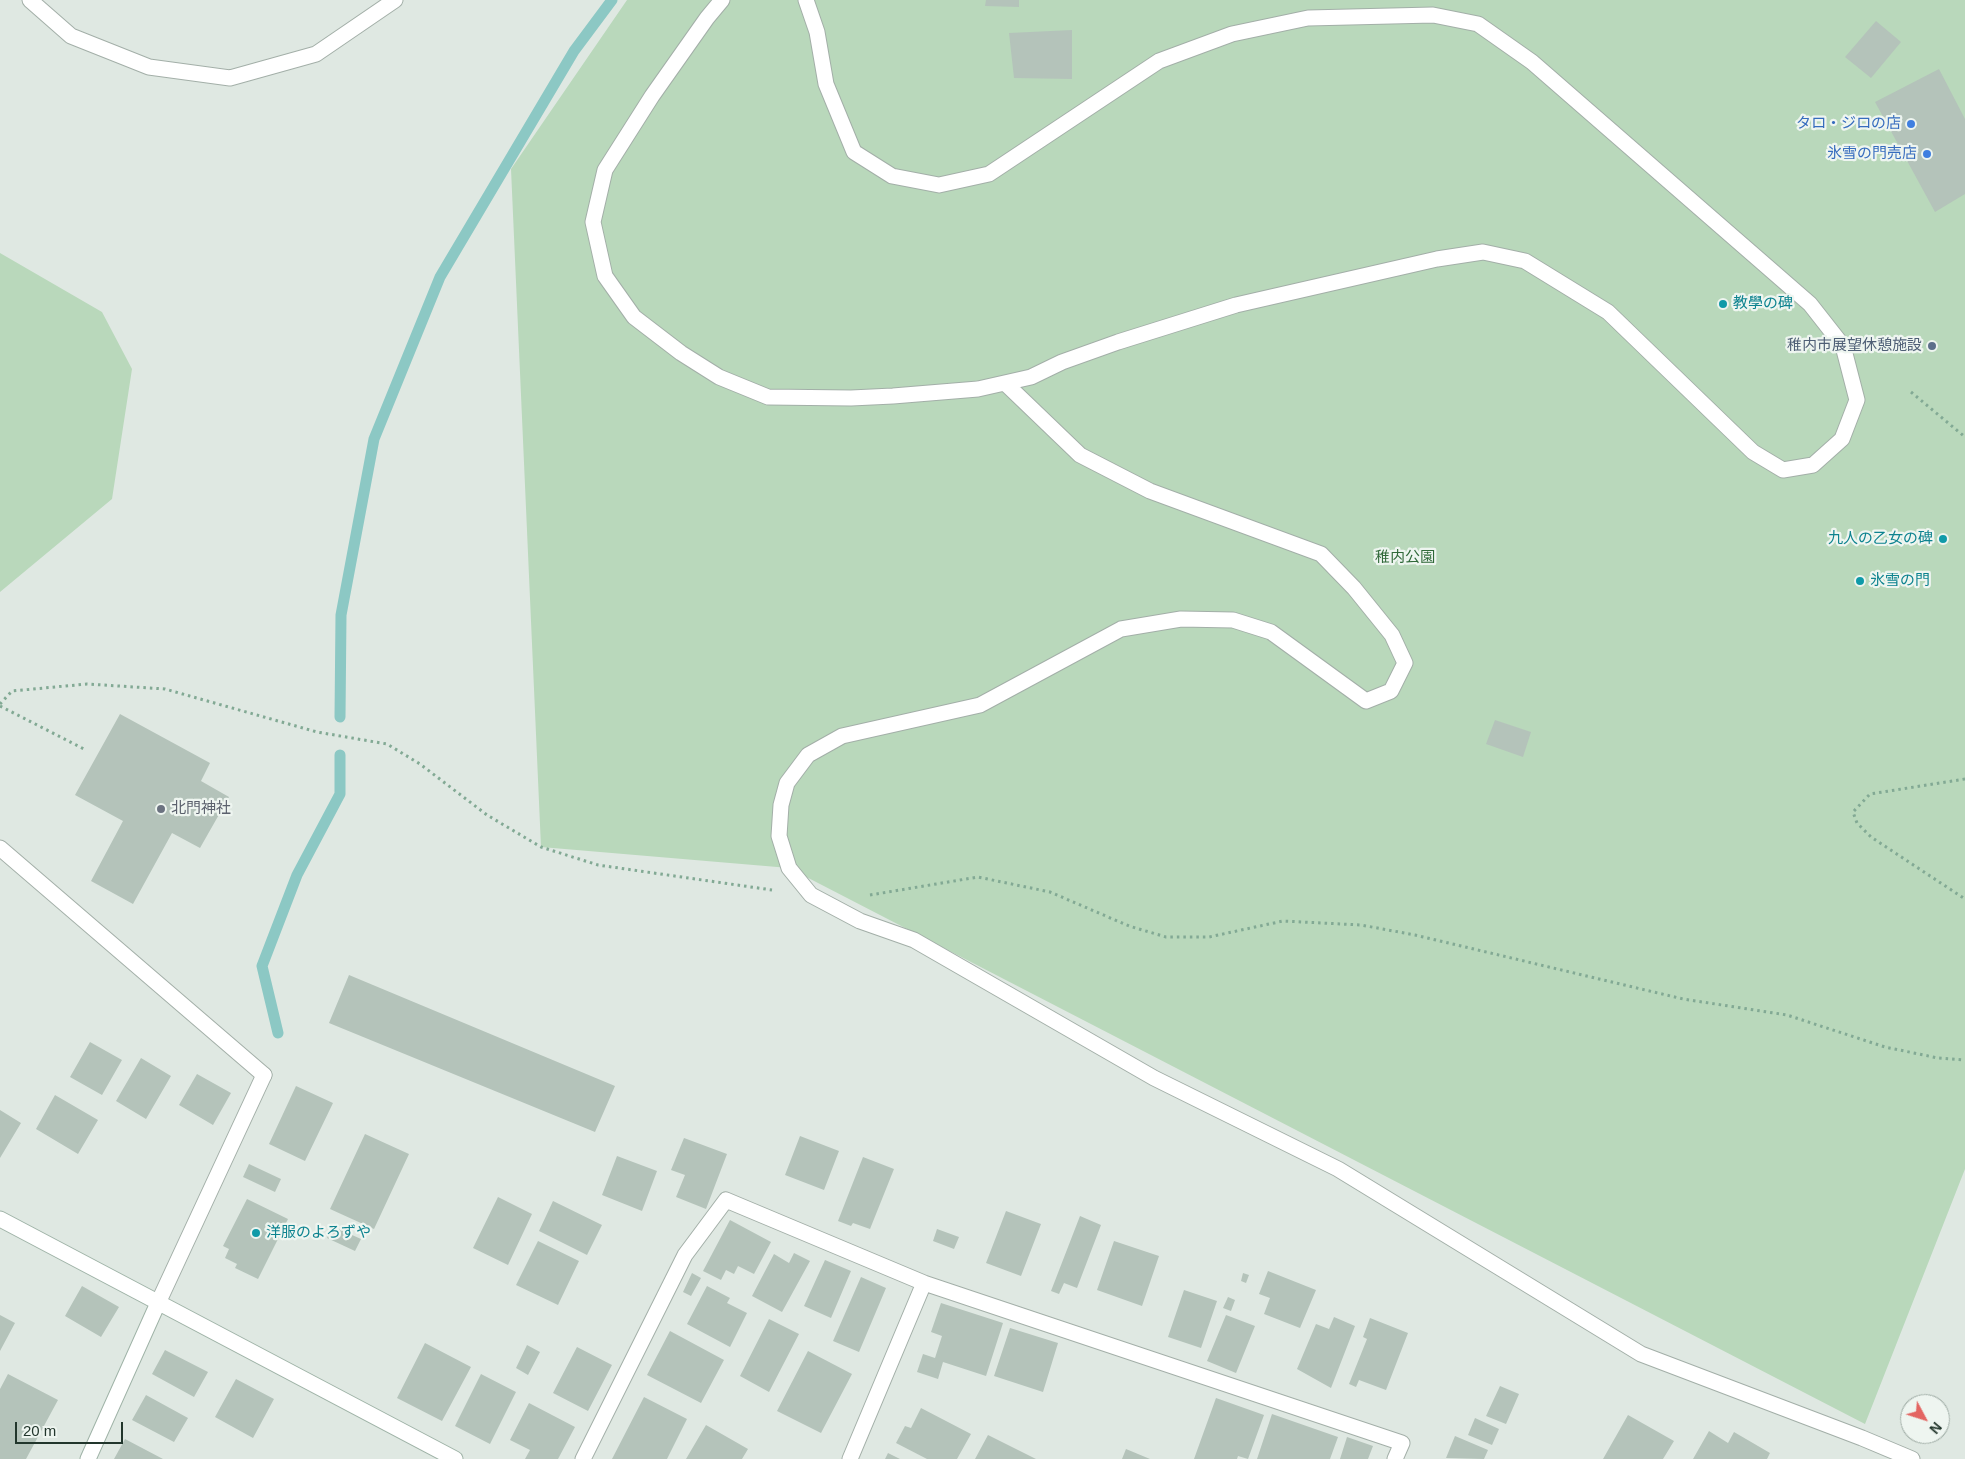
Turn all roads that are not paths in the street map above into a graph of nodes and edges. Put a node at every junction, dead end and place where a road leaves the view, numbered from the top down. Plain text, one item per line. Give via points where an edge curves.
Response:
1 (30, 0) edge
2 (395, 0) edge
3 (722, 0) edge
4 (806, 0) edge
5 (1005, 383) junction
6 (0, 848) edge
7 (0, 1219) edge
8 (924, 1283) junction
9 (158, 1303) junction
10 (88, 1459) edge
11 (455, 1459) edge
12 (583, 1459) edge
13 (850, 1459) edge
14 (1395, 1459) edge
15 (1912, 1459) edge

1 - 2 street via 71,36 150,67 230,78 316,54
3 - 5 street via 652,96 605,170 593,222 606,276 634,317 719,377 768,397 893,396 978,389
4 - 5 street via 817,32 826,84 854,152 892,176 939,184 989,174 1159,61 1232,34 1308,18 1433,15 1478,24 1532,62 1810,304 1843,346 1857,400 1842,439 1813,465 1783,470 1753,452 1608,312 1525,261 1483,252 1236,305 1118,342 1031,377
5 - 15 street via 1080,455 1150,491 1321,554 1392,635 1405,663 1391,691 1366,701 1271,632 1233,620 1181,619 1121,629 980,705 842,736 808,755 787,783 781,805 779,836 789,868 811,895 860,920 914,940 1154,1078 1338,1169 1641,1354
6 - 9 street via 264,1075
7 - 9 street
8 - 12 street via 726,1200 685,1255
8 - 13 street
8 - 14 street via 1402,1444
9 - 10 street
9 - 11 street

